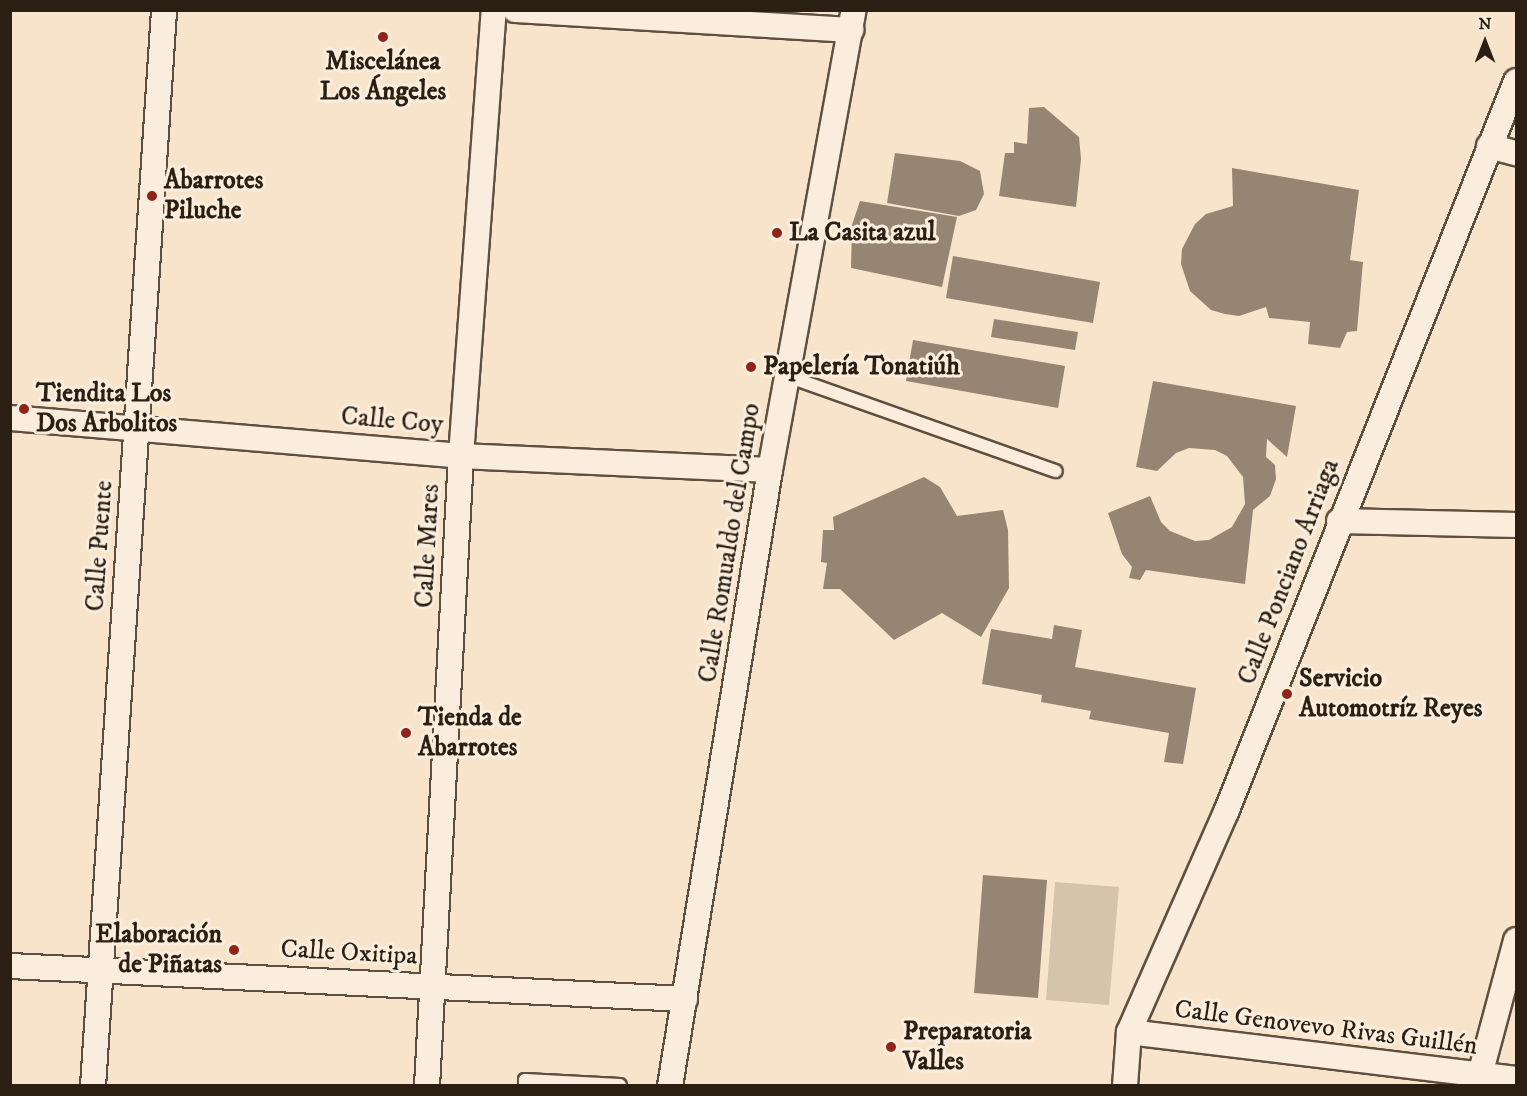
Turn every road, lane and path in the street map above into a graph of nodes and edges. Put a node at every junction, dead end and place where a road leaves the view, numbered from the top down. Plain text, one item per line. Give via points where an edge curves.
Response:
1 (164, 10) edge
2 (494, 10) edge
3 (515, 10) edge
4 (853, 20) edge
5 (1516, 81) edge
6 (1489, 146) junction
7 (1516, 153) edge
8 (787, 376) junction
9 (10, 418) edge
10 (136, 427) junction
11 (461, 456) junction
12 (770, 470) junction
13 (1056, 471) dead end
14 (1339, 521) junction
15 (1516, 525) edge
16 (1516, 940) edge
17 (10, 966) edge
18 (101, 970) junction
19 (433, 986) junction
20 (685, 999) junction
21 (1129, 1032) junction
22 (1516, 1079) edge
23 (1477, 1080) edge
24 (620, 1085) edge
25 (93, 1086) edge
26 (427, 1086) edge
27 (525, 1086) edge
28 (670, 1086) edge
29 (1125, 1086) edge

1 - 10 street, Calle Puente
2 - 11 street, Calle Mares
3 - 4 street
4 - 8 street, Calle Romualdo del Campo
5 - 6 street, Calle Ponciano Arriaga
6 - 7 street
6 - 14 street, Calle Ponciano Arriaga
8 - 12 street, Calle Romualdo del Campo
8 - 13 lane
9 - 10 street, Calle Coy
10 - 11 street, Calle Coy
10 - 18 street, Calle Puente
11 - 12 street, Calle Coy
11 - 19 street, Calle Mares
12 - 20 street, Calle Romualdo del Campo
14 - 15 street
14 - 21 street, Calle Ponciano Arriaga via 1227,810
16 - 23 street
17 - 18 street, Calle Oxitipa
18 - 19 street, Calle Oxitipa
18 - 25 street, Calle Puente
19 - 20 street, Calle Oxitipa
19 - 26 street, Calle Mares
20 - 28 street, Calle Romualdo del Campo
21 - 23 street, Calle Genovevo Rivas Guillén
21 - 29 street, Calle Ponciano Arriaga
22 - 23 street, Calle Genovevo Rivas Guillén
24 - 27 lane via 525,1080

